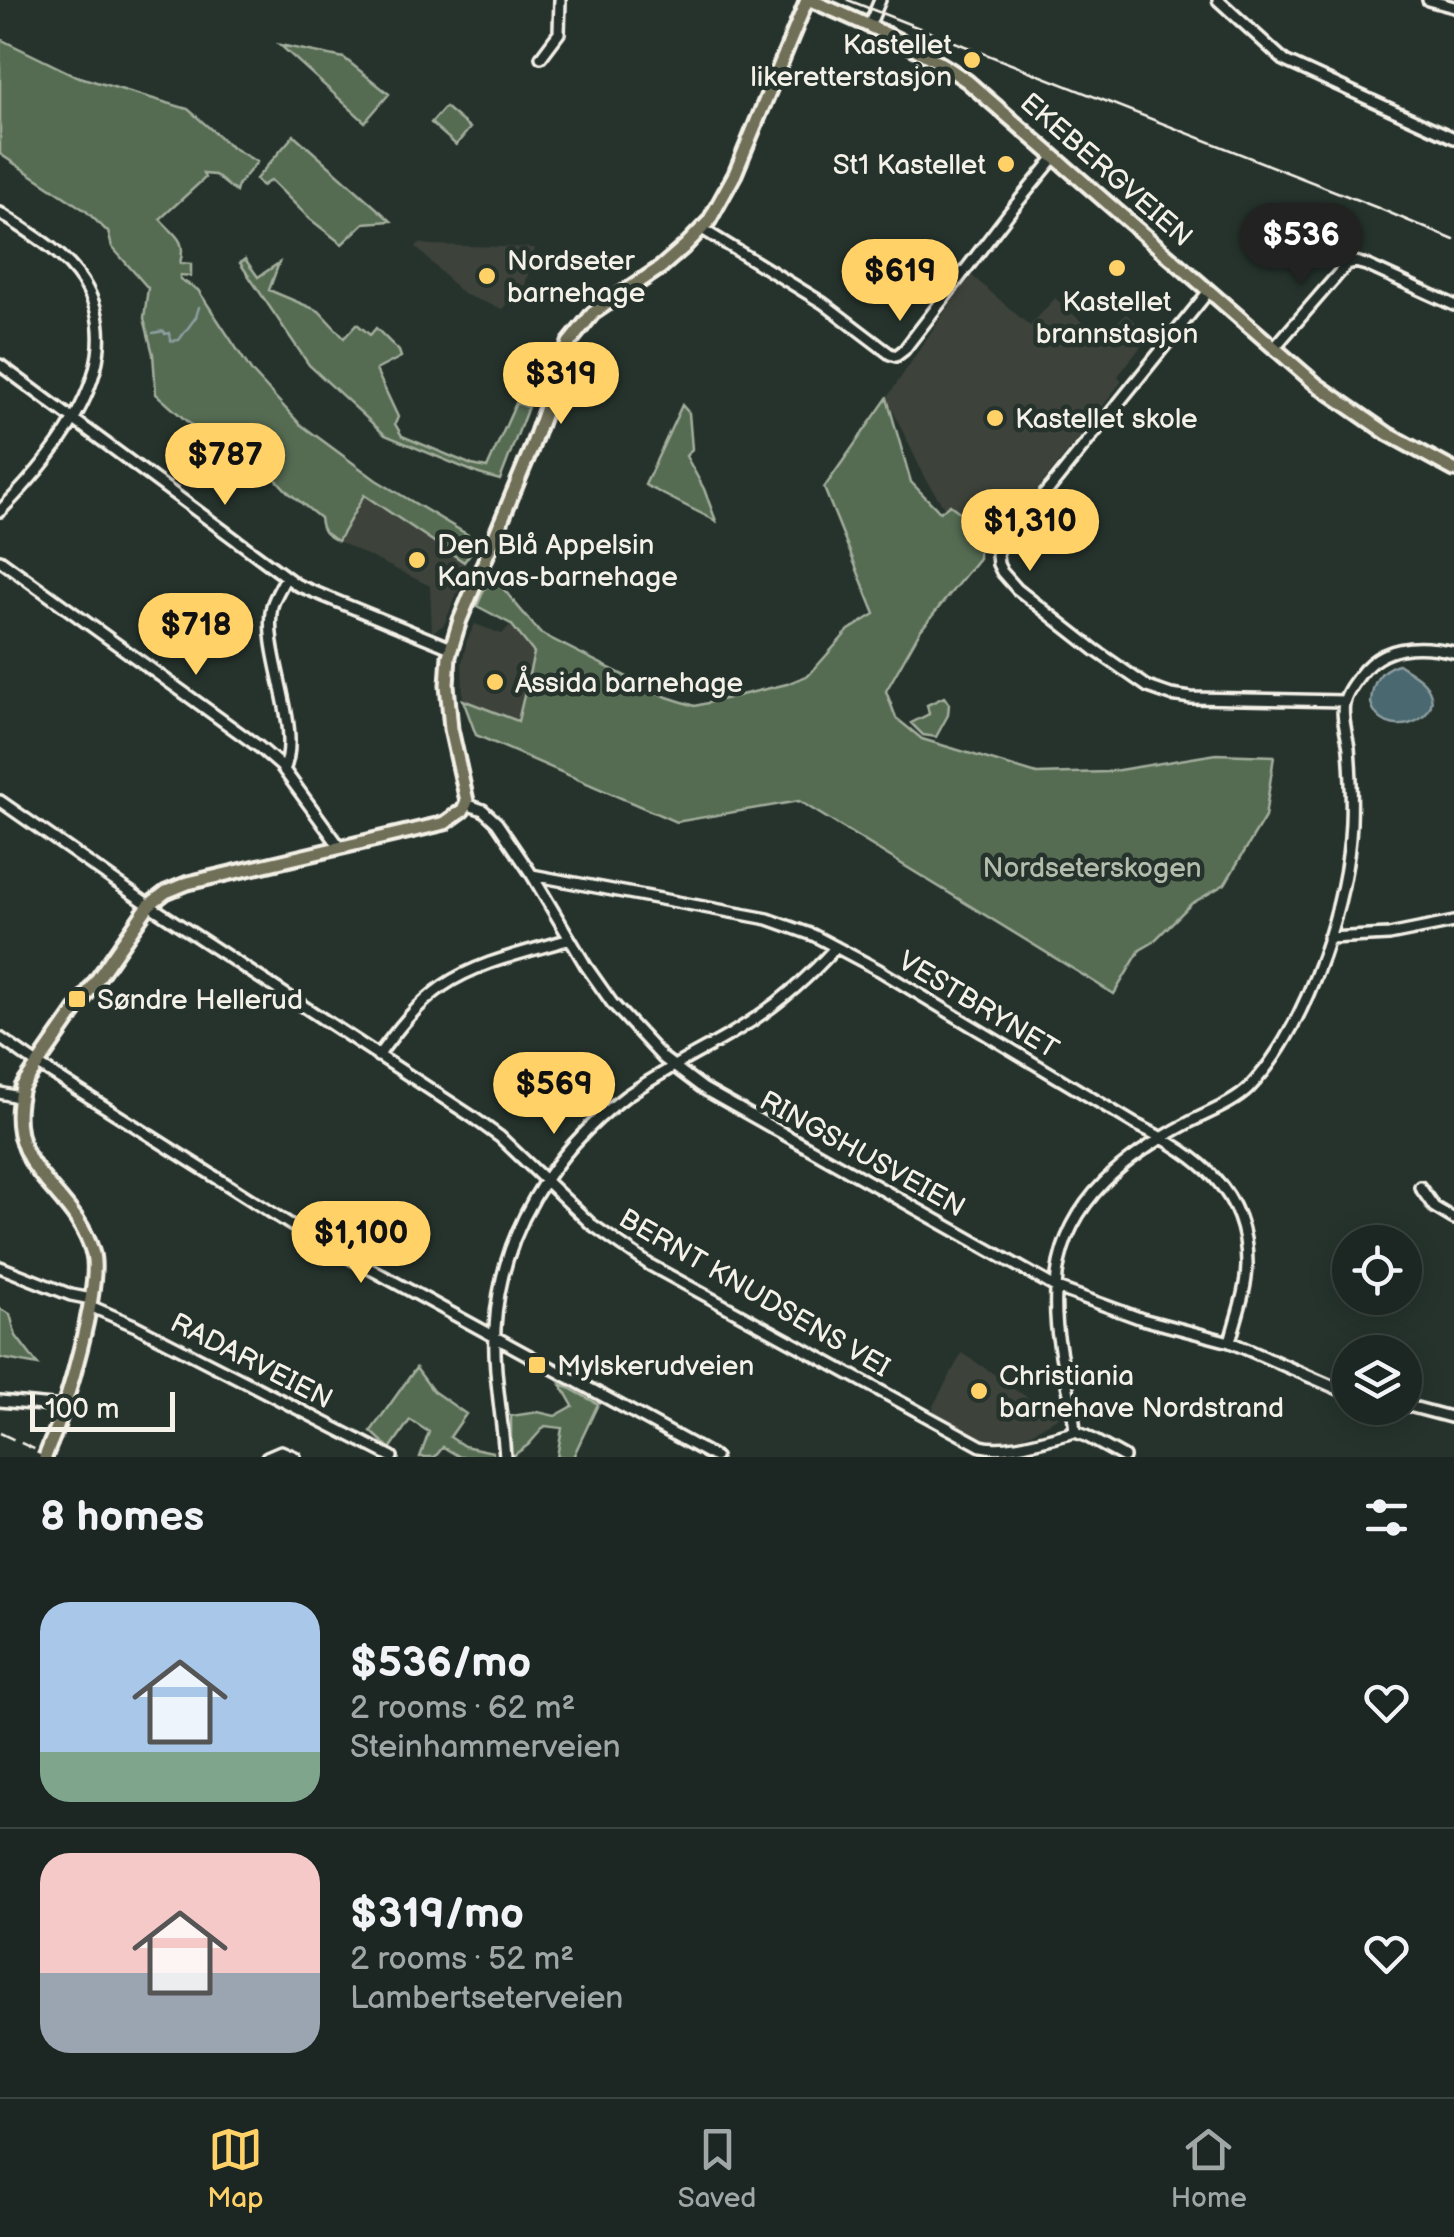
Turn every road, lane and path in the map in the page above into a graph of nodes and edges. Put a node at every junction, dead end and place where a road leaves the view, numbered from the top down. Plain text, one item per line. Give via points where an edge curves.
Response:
1 (560, 0) edge
2 (808, 0) edge
3 (880, 0) edge
4 (1218, 0) edge
5 (1428, 0) edge
6 (1454, 6) edge
7 (869, 26) junction
8 (540, 57) dead end
9 (1454, 138) edge
10 (1055, 157) junction
11 (0, 214) edge
12 (702, 229) junction
13 (1209, 291) junction
14 (1454, 304) edge
15 (1274, 348) junction
16 (0, 364) edge
17 (75, 419) junction
18 (1454, 470) edge
19 (0, 510) edge
20 (0, 560) edge
21 (286, 577) junction
22 (451, 648) junction
23 (1454, 652) edge
24 (1344, 702) junction
25 (284, 770) junction
26 (0, 802) edge
27 (466, 804) junction
28 (340, 848) junction
29 (532, 875) junction
30 (149, 905) junction
31 (1454, 922) edge
32 (1328, 938) junction
33 (570, 939) junction
34 (836, 947) junction
35 (0, 1038) edge
36 (378, 1056) junction
37 (37, 1064) junction
38 (673, 1066) junction
39 (0, 1093) edge
40 (18, 1097) junction
41 (1161, 1136) junction
42 (544, 1178) junction
43 (1420, 1188) dead end
44 (1454, 1219) edge
45 (0, 1268) edge
46 (1057, 1288) junction
47 (90, 1302) junction
48 (495, 1337) junction
49 (1230, 1342) junction
50 (1332, 1386) edge
51 (0, 1401) edge
52 (63, 1407) junction
53 (1422, 1410) edge
54 (1454, 1418) edge
55 (1075, 1432) junction
56 (986, 1453) edge
57 (45, 1457) edge
58 (267, 1457) edge
59 (295, 1457) edge
60 (392, 1457) edge
61 (505, 1457) edge
62 (715, 1457) edge
63 (1124, 1457) edge

1 - 8 street via 559,33
2 - 7 main road, EKEBERGVEIEN
2 - 12 main road via 735,174
3 - 7 street
4 - 9 street via 1285,61
5 - 6 street
7 - 10 main road, EKEBERGVEIEN via 956,73
10 - 12 street via 896,356 823,302
10 - 13 main road, EKEBERGVEIEN
11 - 17 street via 58,253 90,294 98,325 96,360
12 - 22 main road via 660,268 592,313 570,343
13 - 15 main road, EKEBERGVEIEN
13 - 24 street via 1000,547 998,564 1046,613 1158,691 1191,698
14 - 15 street via 1352,262
15 - 18 main road, EKEBERGVEIEN via 1360,416
16 - 17 street
17 - 19 street
17 - 21 street
20 - 25 street
21 - 22 street
21 - 25 street via 271,617 288,734
22 - 27 main road via 448,705
23 - 24 street via 1418,646 1385,653 1367,666
24 - 32 street via 1351,825
25 - 28 street
26 - 30 street, BERNT KNUDSENS VEI
27 - 28 main road via 445,823
27 - 29 street, RINGSHUSVEIEN via 497,823
28 - 30 main road via 181,886
29 - 33 street, RINGSHUSVEIEN
29 - 34 street, VESTBRYNET via 768,919
30 - 36 street, BERNT KNUDSENS VEI
30 - 37 main road
31 - 32 street
32 - 41 street via 1290,1027 1250,1086
33 - 36 street via 482,966 444,986
33 - 38 street, RINGSHUSVEIEN via 612,1003
34 - 38 street via 755,1018
34 - 41 street, VESTBRYNET
35 - 37 street
36 - 42 street, BERNT KNUDSENS VEI via 500,1137
37 - 40 main road
37 - 48 street via 299,1230
38 - 42 street via 612,1107
38 - 46 street, RINGSHUSVEIEN via 718,1098
39 - 40 street
40 - 47 main road via 13,1131 20,1152 89,1243 96,1268
41 - 46 street via 1113,1172 1082,1209 1061,1255
41 - 49 street, VESTBRYNET via 1213,1175 1241,1222 1247,1266
42 - 48 street via 510,1254
42 - 56 street, BERNT KNUDSENS VEI via 592,1224 650,1265
43 - 44 street
45 - 47 street, RADARVEIEN
46 - 49 street, RINGSHUSVEIEN
46 - 55 street via 1058,1341
47 - 52 main road
47 - 60 street, RADARVEIEN
48 - 61 street
48 - 62 street
49 - 50 street, RINGSHUSVEIEN
51 - 52 street
52 - 57 main road, bridge
53 - 54 street
55 - 56 street, BERNT KNUDSENS VEI
55 - 63 street
58 - 59 street via 281,1451

